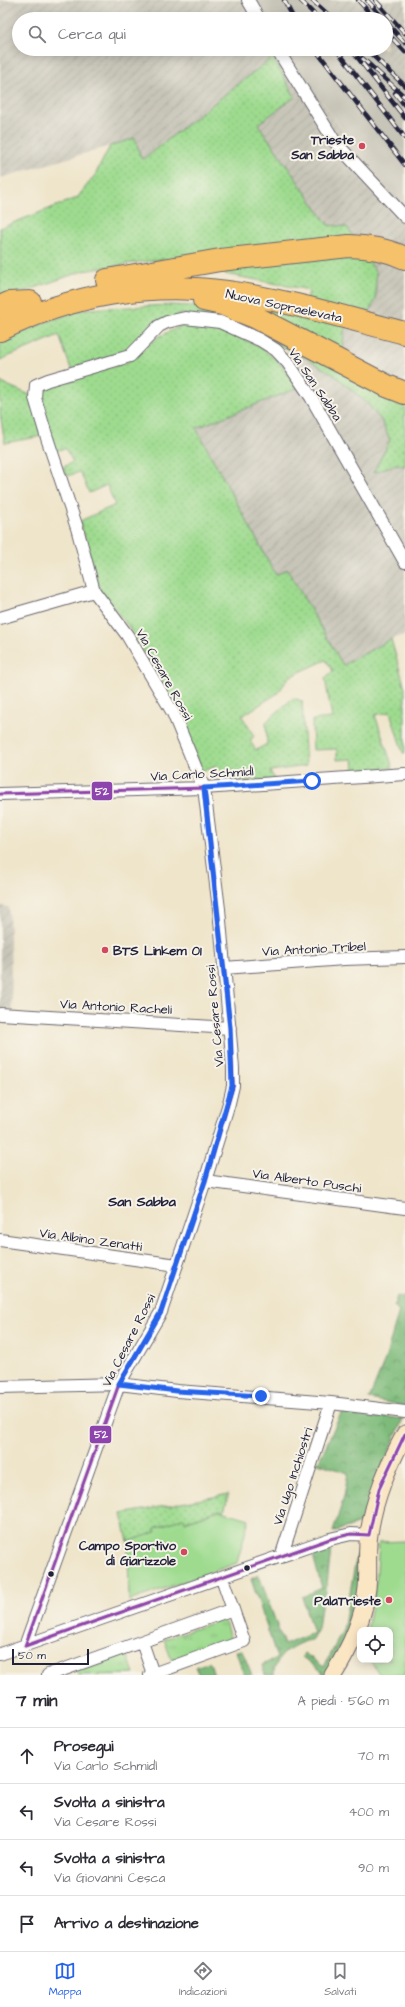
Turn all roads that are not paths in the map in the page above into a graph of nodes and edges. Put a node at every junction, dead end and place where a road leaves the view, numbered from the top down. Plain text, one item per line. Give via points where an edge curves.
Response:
1 (248, 0) edge
2 (255, 12) edge
3 (281, 56) edge
4 (405, 217) edge
5 (405, 258) edge
6 (106, 280) junction
7 (30, 302) junction
8 (307, 302) junction
9 (68, 303) junction
10 (0, 307) edge
11 (0, 315) edge
12 (405, 319) edge
13 (0, 330) edge
14 (405, 333) edge
15 (36, 385) joint
16 (405, 392) edge
17 (405, 562) edge
18 (94, 592) junction
19 (0, 618) edge
20 (405, 774) edge
21 (204, 788) junction
22 (0, 794) edge
23 (405, 957) edge
24 (224, 968) junction
25 (0, 1014) edge
26 (230, 1028) junction
27 (205, 1181) junction
28 (405, 1208) edge
29 (0, 1240) edge
30 (177, 1265) junction
31 (119, 1384) junction
32 (0, 1387) edge
33 (331, 1403) junction
34 (405, 1412) edge
35 (405, 1434) edge
36 (368, 1535) junction
37 (280, 1557) junction
38 (222, 1578) junction
39 (233, 1609) junction
40 (142, 1642) junction
41 (25, 1646) junction
42 (0, 1654) edge
43 (53, 1674) edge
44 (151, 1674) edge
45 (333, 1675) edge

1 - 2 street
3 - 4 street via 335,142
5 - 6 highway via 388,250 348,246 220,260
6 - 7 highway, Nuova Sopraelevata via 64,290
6 - 8 highway, Nuova Sopraelevata via 154,275 229,278
7 - 10 highway via 9,303
7 - 11 highway, Nuova Sopraelevata
8 - 9 highway, Nuova Sopraelevata via 187,288 152,288 108,293
8 - 12 highway, Nuova Sopraelevata
8 - 14 highway, Nuova Sopraelevata
9 - 13 highway, Nuova Sopraelevata
9 - 16 highway via 152,297 196,298 222,304 255,317 387,386
15 - 17 street, Via San Sabba via 130,356 152,332 167,322 185,318 206,319 238,329 276,350 288,363 340,446
15 - 18 street, Via Cesare Rossi via 35,398 77,528
18 - 19 street
18 - 21 street, Via Cesare Rossi via 127,634 174,713
20 - 21 street, Via Carlo Schmidl
21 - 22 street, Via Carlo Schmidl
21 - 24 street, Via Cesare Rossi
23 - 24 street, Via Antonio Tribel
24 - 26 street, Via Cesare Rossi
25 - 26 street, Via Antonio Racheli
26 - 27 street, Via Cesare Rossi via 232,1086
27 - 28 street, Via Alberto Puschi
27 - 30 street, Via Cesare Rossi
29 - 30 street, Via Albino Zenatti
30 - 31 street, Via Cesare Rossi via 161,1312
31 - 32 street
31 - 33 street
31 - 41 street, Via Cesare Rossi
33 - 34 street
33 - 37 street, Via Ugo Inchiostri
35 - 36 street via 379,1489
36 - 37 street via 345,1534
36 - 45 street via 367,1589 347,1653
37 - 38 street
38 - 39 street
38 - 41 street
39 - 40 street
39 - 44 street via 244,1641
40 - 43 street
40 - 44 street
41 - 42 street

